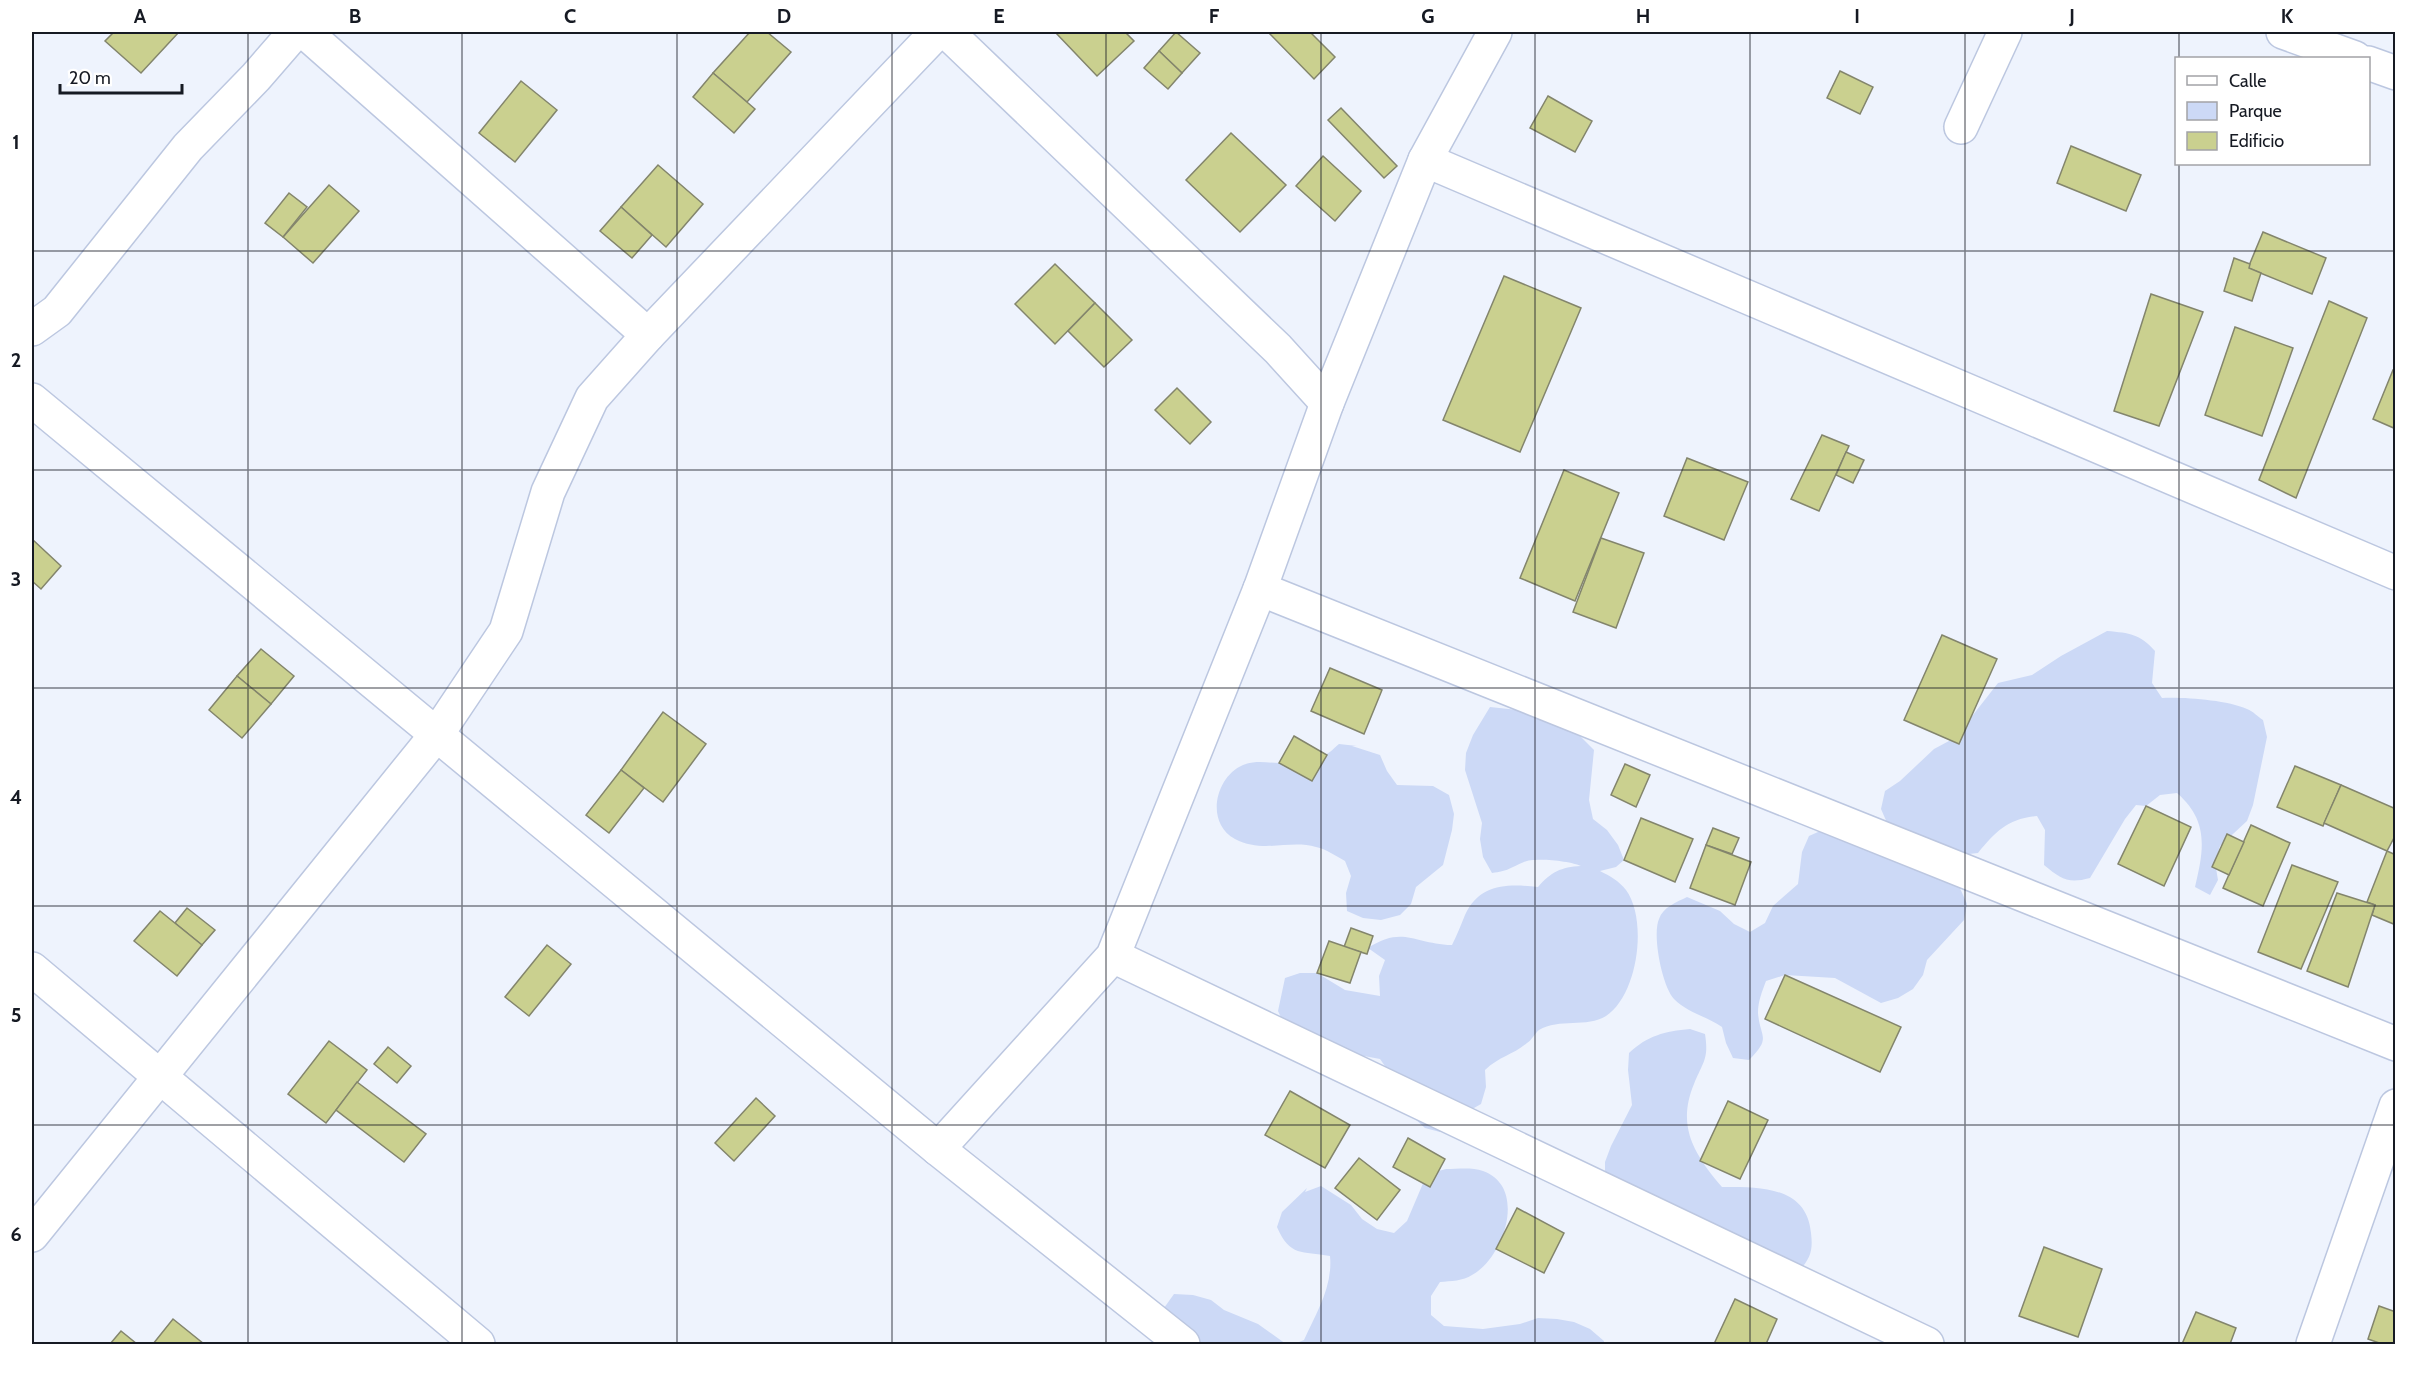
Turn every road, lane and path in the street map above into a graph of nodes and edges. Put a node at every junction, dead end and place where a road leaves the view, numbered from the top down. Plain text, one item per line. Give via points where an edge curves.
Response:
1 (295, 32) edge
2 (305, 32) edge
3 (937, 32) edge
4 (947, 32) edge
5 (1494, 32) edge
6 (2006, 32) edge
7 (2283, 32) edge
8 (2352, 57) edge
9 (2370, 64) edge
10 (2396, 73) edge
11 (1961, 127) dead end
12 (1425, 160) junction
13 (32, 329) edge
14 (648, 335) junction
15 (32, 400) edge
16 (1327, 403) junction
17 (2396, 573) edge
18 (1260, 589) junction
19 (437, 734) junction
20 (1113, 956) junction
21 (32, 969) edge
22 (2396, 1044) edge
23 (160, 1076) junction
24 (2396, 1106) edge
25 (938, 1149) junction
26 (32, 1235) edge
27 (1163, 1338) edge
28 (478, 1344) edge
29 (1927, 1344) edge
30 (2313, 1344) edge

1 - 13 street via 188,147 57,311
2 - 14 street
3 - 14 street
4 - 16 street via 1278,349
5 - 12 street
6 - 11 street
7 - 8 street
9 - 10 street
12 - 16 street
12 - 17 street
14 - 19 street via 592,398 548,492 506,631
15 - 19 street
16 - 18 street
18 - 20 street
18 - 22 street
19 - 23 street
19 - 25 street
20 - 25 street
20 - 29 street
21 - 23 street
23 - 26 street
23 - 28 street
24 - 30 street
25 - 27 street

